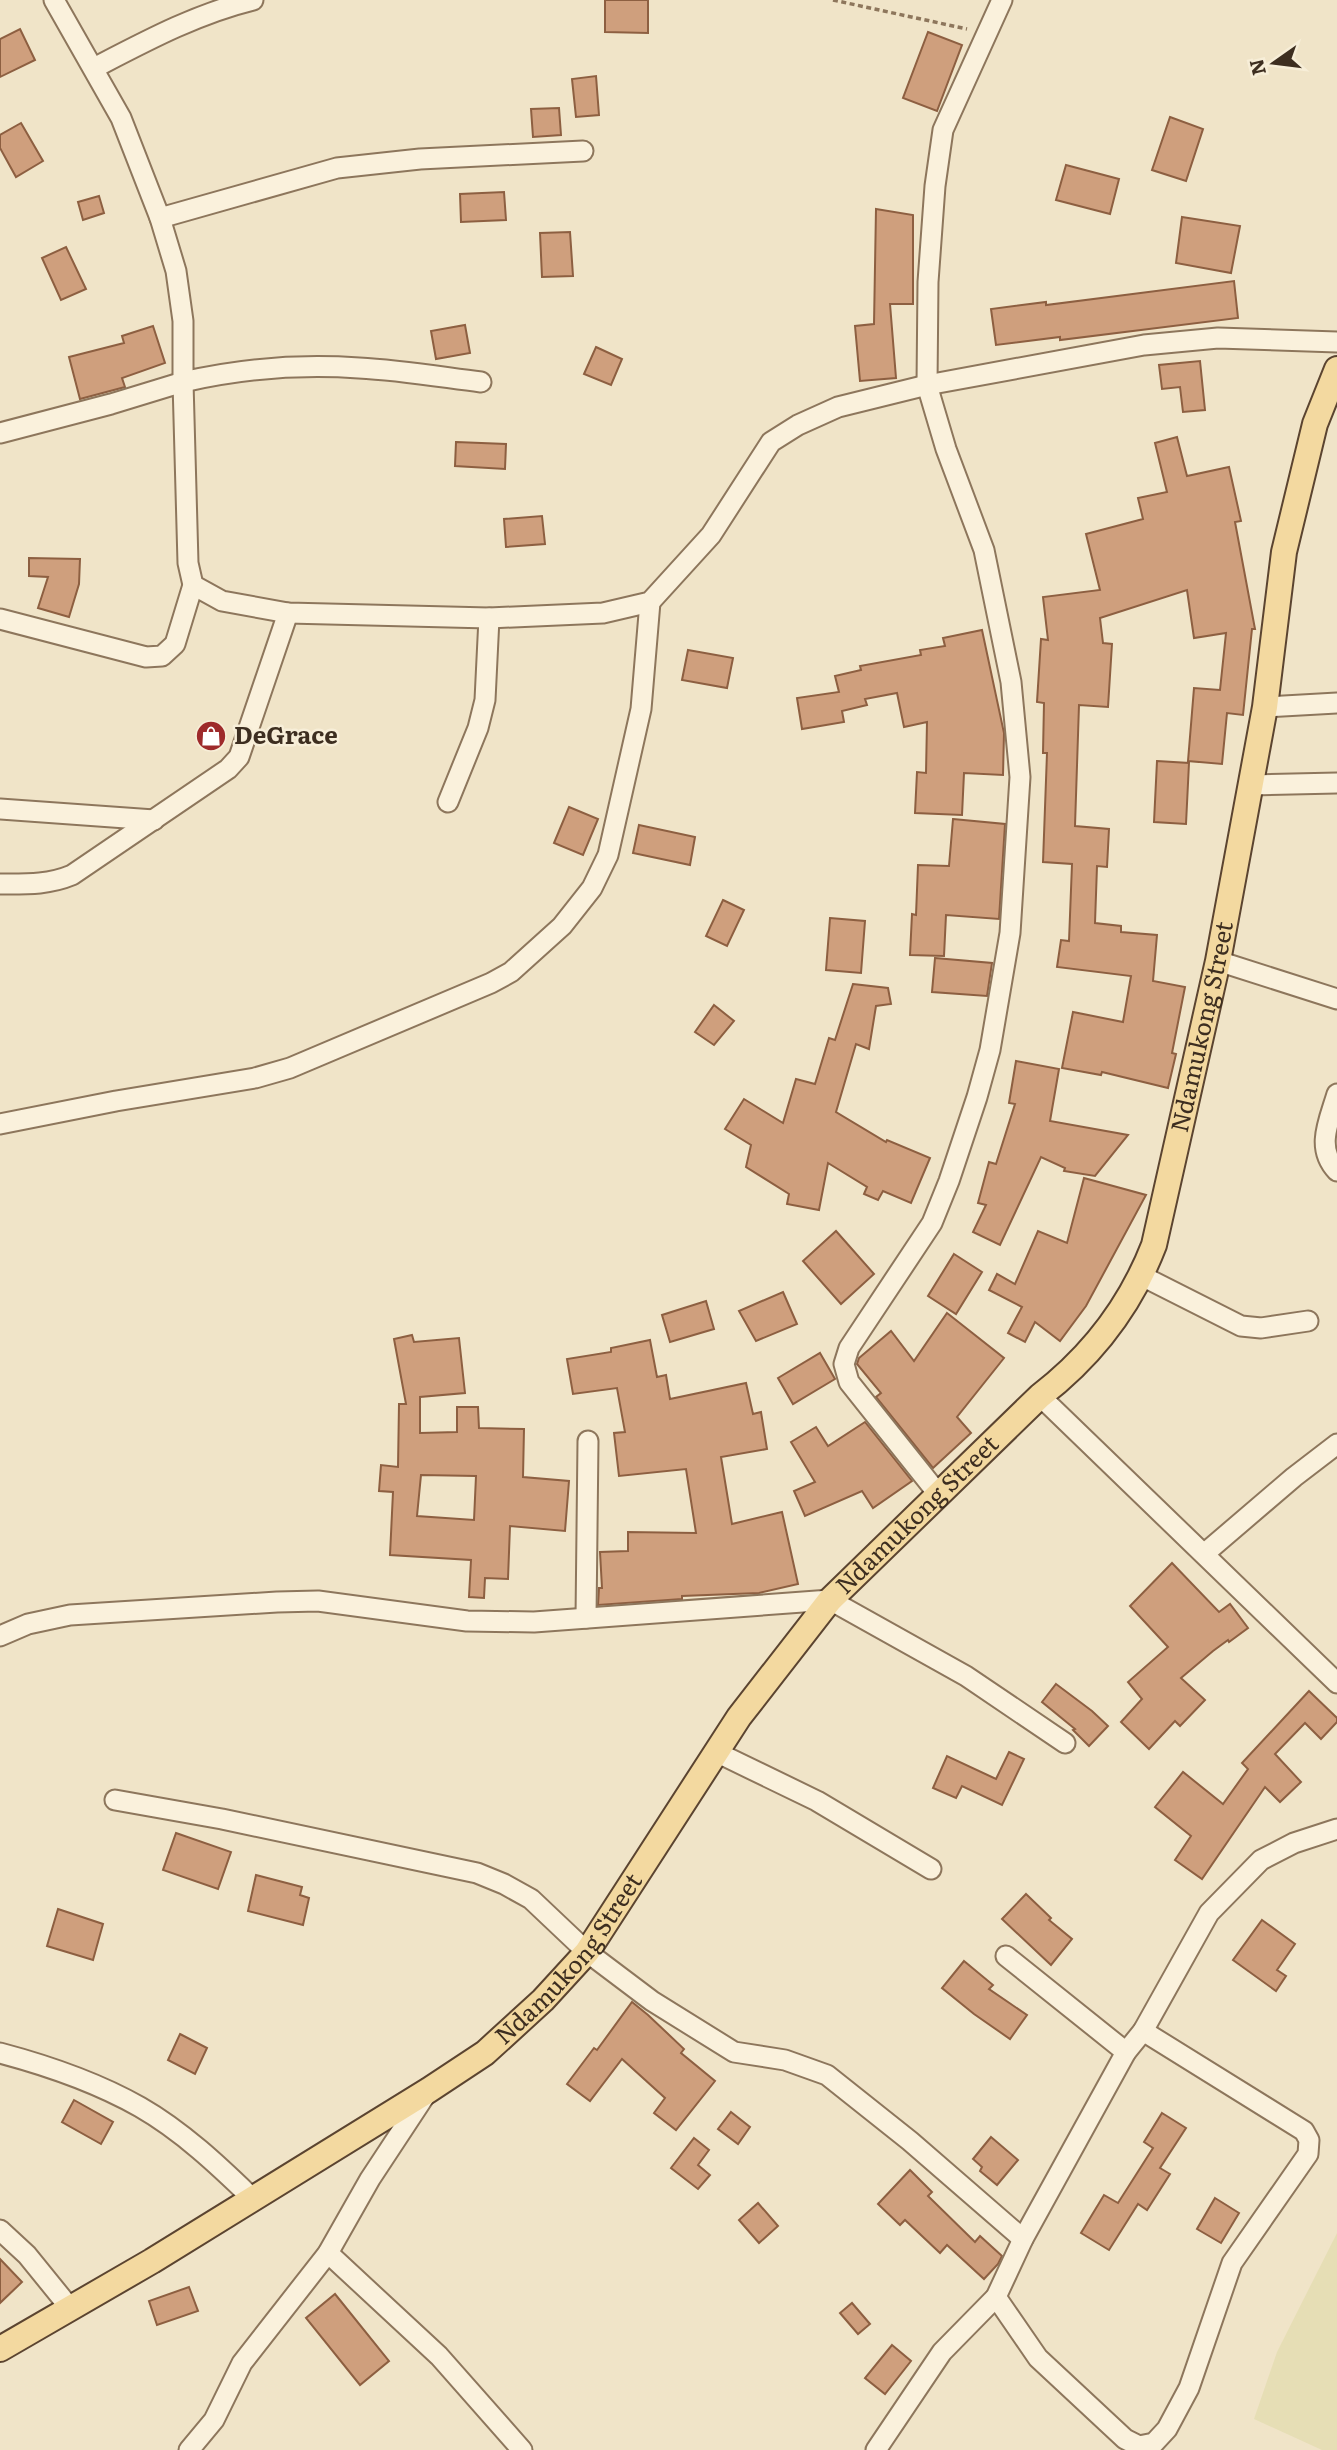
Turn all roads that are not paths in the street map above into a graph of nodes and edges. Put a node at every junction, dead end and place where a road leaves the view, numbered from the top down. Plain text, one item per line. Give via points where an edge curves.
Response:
1 (54, 0) edge
2 (253, 0) edge
3 (1002, 0) edge
4 (94, 68) junction
5 (583, 151) dead end
6 (160, 218) junction
7 (1337, 342) edge
8 (1337, 369) edge
9 (183, 382) junction
10 (481, 382) dead end
11 (926, 385) junction
12 (0, 433) edge
13 (193, 585) junction
14 (650, 602) junction
15 (288, 613) junction
16 (489, 618) junction
17 (0, 619) edge
18 (1337, 703) edge
19 (1265, 707) junction
20 (1337, 783) edge
21 (1251, 785) junction
22 (447, 802) dead end
23 (0, 809) edge
24 (154, 820) junction
25 (0, 884) edge
26 (1218, 961) junction
27 (1337, 999) edge
28 (1337, 1094) edge
29 (0, 1124) edge
30 (1337, 1171) edge
31 (1142, 1276) junction
32 (1308, 1321) dead end
33 (1040, 1396) junction
34 (588, 1441) dead end
35 (1337, 1444) edge
36 (939, 1495) junction
37 (1204, 1554) junction
38 (830, 1600) junction
39 (586, 1618) junction
40 (0, 1636) edge
41 (1337, 1683) edge
42 (1066, 1743) dead end
43 (716, 1752) junction
44 (115, 1800) dead end
45 (1337, 1829) edge
46 (931, 1869) dead end
47 (587, 1952) junction
48 (1006, 1956) dead end
49 (1143, 2031) junction
50 (1126, 2052) junction
51 (0, 2053) edge
52 (429, 2090) junction
53 (253, 2199) junction
54 (0, 2230) edge
55 (1023, 2239) junction
56 (328, 2253) junction
57 (996, 2297) junction
58 (70, 2308) junction
59 (0, 2349) edge
60 (189, 2450) edge
61 (522, 2450) edge
62 (876, 2450) edge

1 - 4 street
2 - 4 street via 167,29
3 - 11 street via 943,130 928,282
4 - 6 street via 121,118
5 - 6 street via 337,167
6 - 9 street via 176,271 183,321
7 - 11 street via 1218,338 1144,345
8 - 19 main road, Ndamukong Street via 1315,424 1284,552
9 - 10 street via 231,372 329,367
9 - 12 street
9 - 13 street via 188,563
11 - 14 street via 838,407 771,442 711,536
11 - 36 street via 984,550 1011,682 1020,777 1010,933 990,1050 949,1181 932,1223 849,1348 844,1364 849,1382
13 - 15 street via 222,601
13 - 17 street via 175,644 162,656 146,657
14 - 16 street via 603,613
14 - 29 street via 641,709 608,855 592,888 562,926 511,972 290,1068
15 - 16 street
15 - 24 street via 239,757
16 - 22 street via 485,700
18 - 19 street
19 - 21 main road, Ndamukong Street
20 - 21 street
21 - 26 main road, Ndamukong Street
23 - 24 street
24 - 25 street via 72,875 36,885
26 - 27 street
26 - 31 main road, Ndamukong Street via 1154,1245
28 - 30 street via 1324,1147 1328,1162
31 - 32 street via 1241,1326
31 - 33 main road, Ndamukong Street via 1107,1332
33 - 36 main road, Ndamukong Street
33 - 37 street
34 - 39 street
35 - 37 street
36 - 38 main road, Ndamukong Street
37 - 41 street
38 - 39 street
38 - 42 street via 966,1676
38 - 43 main road, Ndamukong Street
39 - 40 street via 467,1621 318,1601 277,1602 70,1615
43 - 46 street via 817,1801
43 - 47 main road, Ndamukong Street
44 - 47 street via 477,1874 531,1899
45 - 49 street via 1261,1860 1209,1913
47 - 52 main road, Ndamukong Street via 485,2053
47 - 55 street via 652,2001 734,2052 785,2060 827,2075
48 - 50 street
49 - 50 street
49 - 57 street via 1304,2131 1309,2140 1308,2154 1232,2263 1189,2388 1167,2429 1154,2443 1139,2446 1125,2439 1038,2358
50 - 55 street
51 - 53 street via 50,2066 141,2108
52 - 53 main road, Ndamukong Street
52 - 56 street
53 - 58 main road, Ndamukong Street
54 - 58 street
55 - 57 street
56 - 60 street via 242,2363 214,2420
56 - 61 street via 439,2356
57 - 62 street via 942,2352
58 - 59 main road, Ndamukong Street

